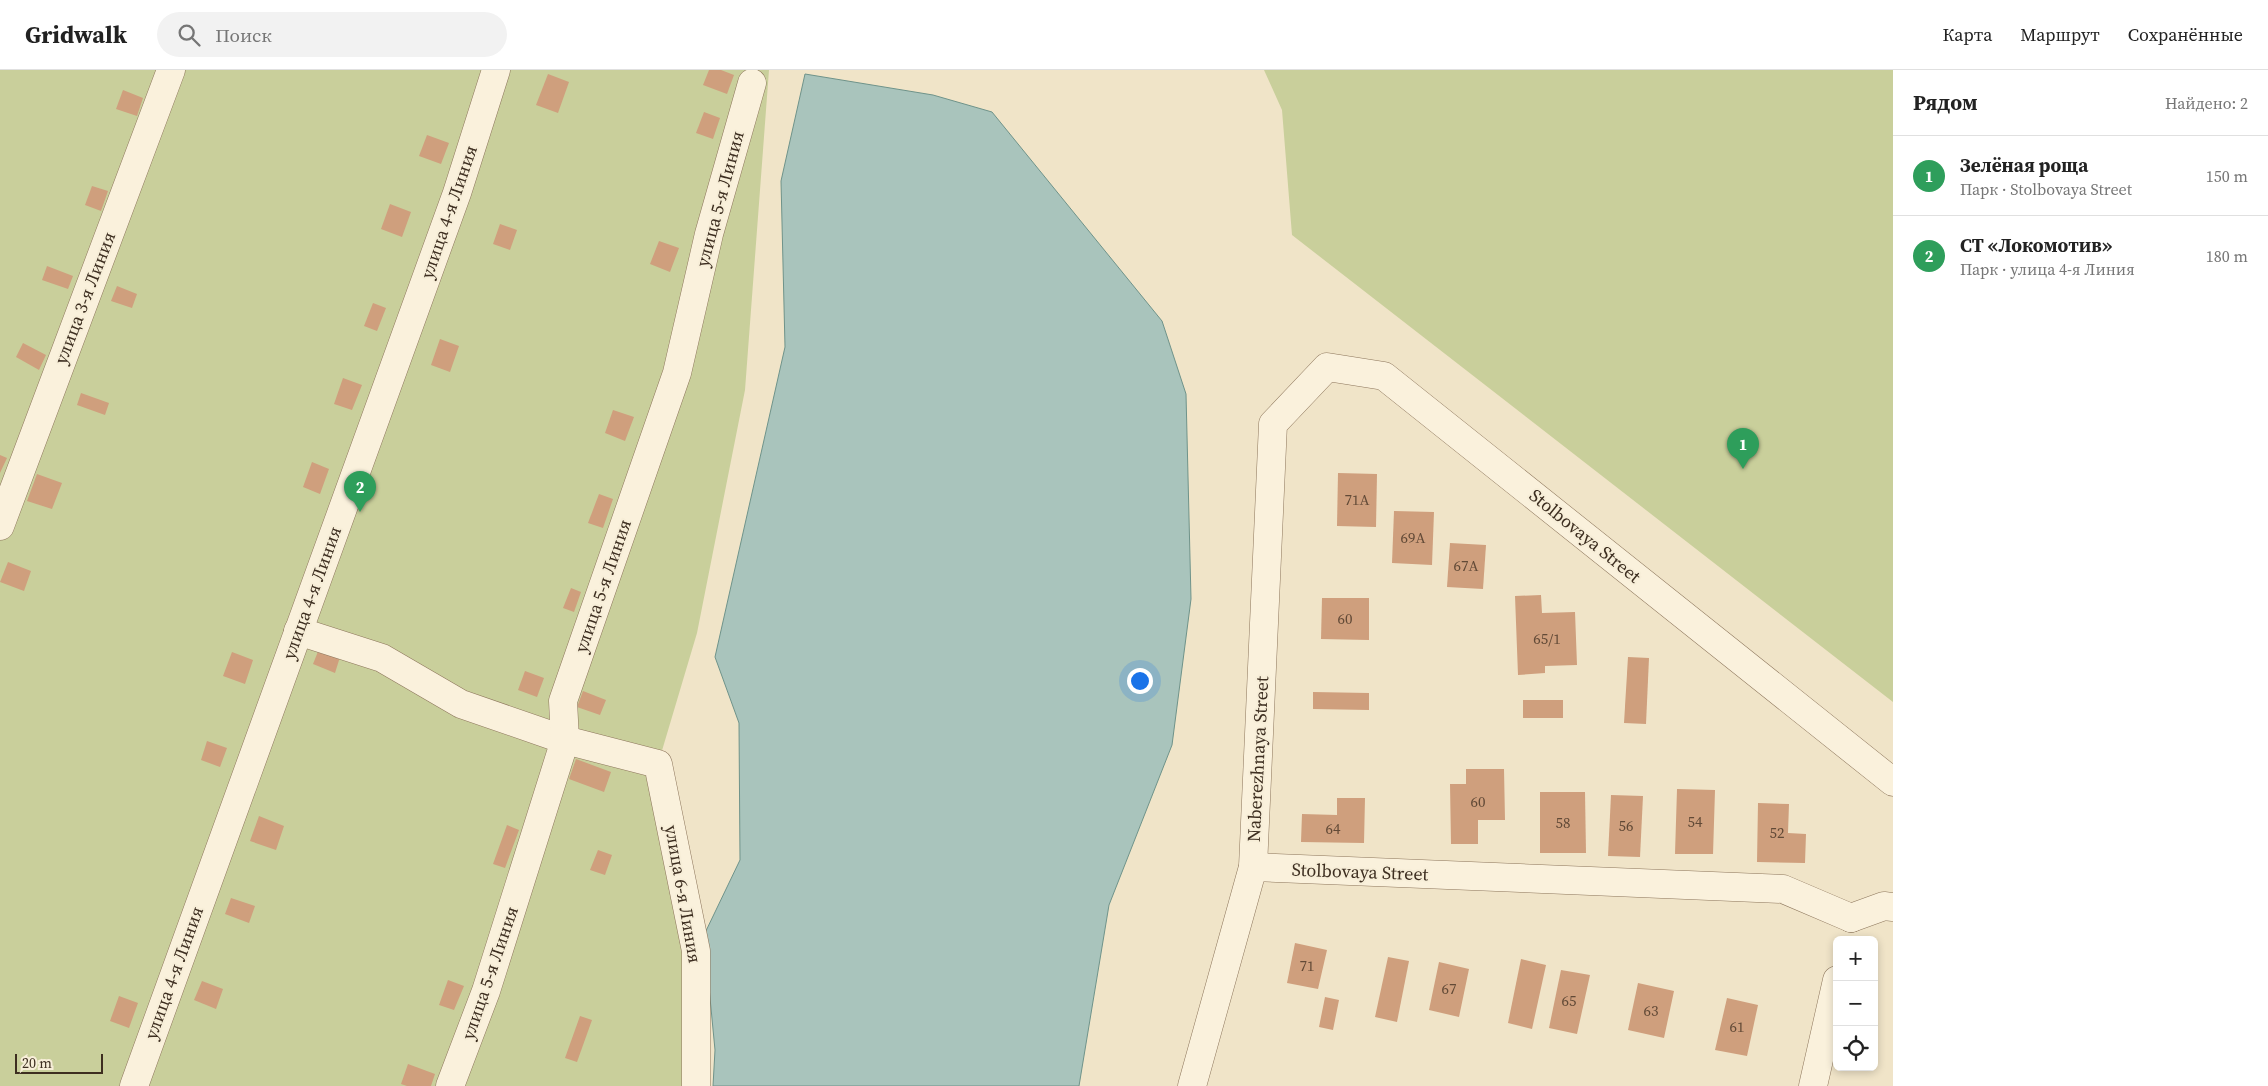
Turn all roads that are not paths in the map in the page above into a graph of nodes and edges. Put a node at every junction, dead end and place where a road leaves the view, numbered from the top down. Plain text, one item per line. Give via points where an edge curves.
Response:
1 (171, 70) edge
2 (496, 70) edge
3 (752, 84) dead end
4 (1273, 424) joint
5 (0, 526) edge
6 (298, 631) junction
7 (564, 740) junction
8 (1893, 782) edge
9 (1253, 867) junction
10 (1893, 907) edge
11 (1848, 929) edge
12 (1837, 981) edge
13 (134, 1086) edge
14 (450, 1086) edge
15 (696, 1086) edge
16 (1192, 1086) edge
17 (1813, 1086) edge

1 - 5 street, улица 3-я Линия
2 - 6 street, улица 4-я Линия via 457,192
3 - 7 street, улица 5-я Линия via 709,234 676,373 563,701
4 - 8 street, Stolbovaya Street via 1327,366 1384,376
4 - 9 street, Naberezhnaya Street
6 - 7 street via 382,658 461,704
6 - 13 street, улица 4-я Линия
7 - 14 street, улица 5-я Линия via 486,991
7 - 15 street, улица 6-я Линия via 658,764 696,951
9 - 11 street, Stolbovaya Street via 1783,889
9 - 16 street, Naberezhnaya Street
10 - 11 street via 1884,906
12 - 17 street

